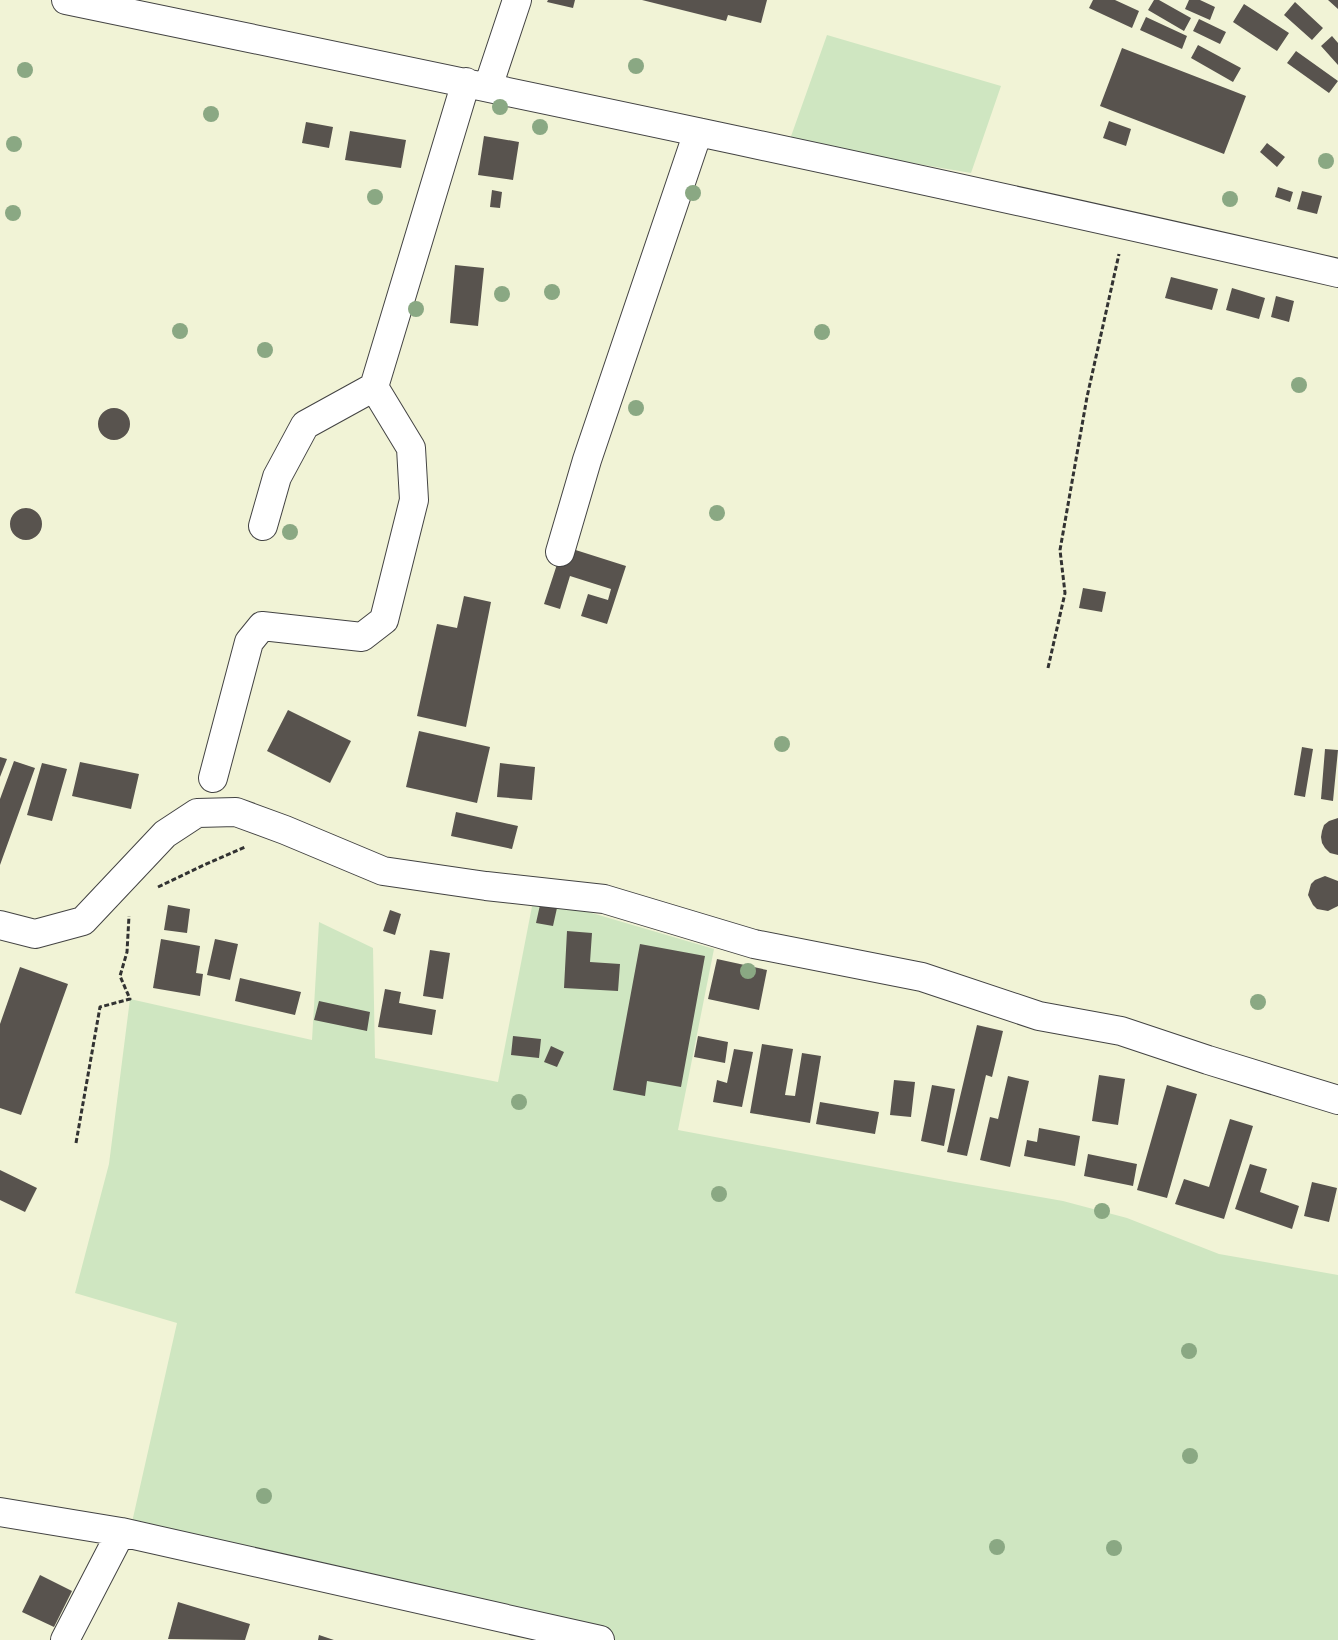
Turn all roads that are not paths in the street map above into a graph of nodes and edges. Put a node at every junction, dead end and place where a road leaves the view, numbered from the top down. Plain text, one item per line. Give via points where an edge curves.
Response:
1 (66, 0) edge
2 (517, 0) edge
3 (477, 85) junction
4 (698, 132) junction
5 (1338, 273) edge
6 (374, 387) junction
7 (264, 526) dead end
8 (560, 552) dead end
9 (213, 778) dead end
10 (0, 925) edge
11 (1338, 1100) edge
12 (0, 1512) edge
13 (121, 1532) junction
14 (65, 1640) edge
15 (600, 1640) edge

1 - 3 street
2 - 3 street
3 - 4 street
3 - 6 street
4 - 5 street
4 - 8 street via 587,460
6 - 7 street via 305,424 277,477
6 - 9 street via 411,448 414,500 384,620 362,637 262,626 249,642
10 - 11 street via 36,934 83,921 165,834 197,813 236,812 383,871 604,899 754,944 922,977 1040,1016 1121,1031
12 - 13 street
13 - 14 street
13 - 15 street

